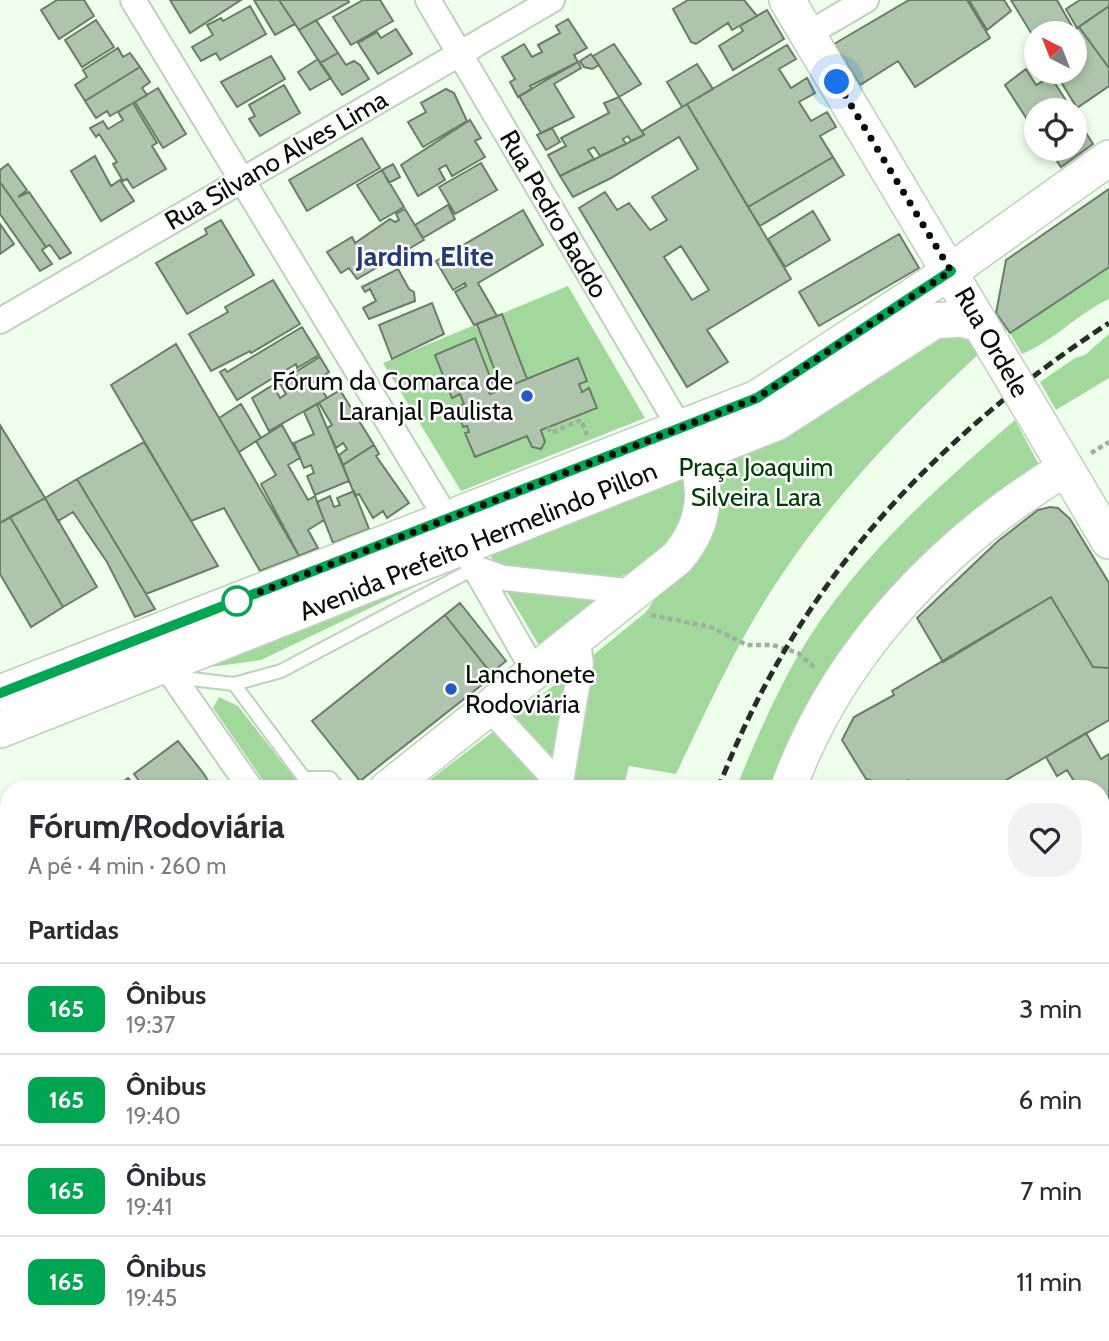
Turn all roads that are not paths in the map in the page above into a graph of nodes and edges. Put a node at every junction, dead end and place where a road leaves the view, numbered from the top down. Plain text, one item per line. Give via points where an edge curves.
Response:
1 (133, 0) edge
2 (428, 0) edge
3 (552, 0) edge
4 (787, 0) edge
5 (866, 0) edge
6 (808, 34) junction
7 (460, 54) junction
8 (1109, 158) edge
9 (242, 179) junction
10 (951, 271) junction
11 (0, 321) edge
12 (986, 334) junction
13 (780, 403) junction
14 (688, 441) junction
15 (1066, 468) junction
16 (1109, 541) edge
17 (461, 544) junction
18 (636, 592) junction
19 (577, 638) junction
20 (164, 659) junction
21 (534, 671) junction
22 (76, 682) junction
23 (234, 684) junction
24 (1, 690) edge
25 (489, 708) junction
26 (0, 730) edge
27 (245, 780) edge
28 (331, 780) edge
29 (398, 780) edge
30 (553, 780) edge
31 (561, 780) edge
32 (795, 780) edge

1 - 9 street
2 - 7 street, Rua Pedro Baddo
3 - 7 street, Rua Silvano Alves Lima
4 - 6 main road, Rua Ordele
5 - 6 street
6 - 10 main road, Rua Ordele
7 - 9 street, Rua Silvano Alves Lima
7 - 14 street, Rua Pedro Baddo
8 - 10 main road, Avenida Prefeito Hermelindo Pillon
9 - 11 street, Rua Silvano Alves Lima
9 - 17 street
10 - 12 main road, Rua Ordele
10 - 13 main road, Avenida Prefeito Hermelindo Pillon
12 - 13 main road, Avenida Prefeito Hermelindo Pillon via 943,319
12 - 15 main road, Rua Ordele, bridge
13 - 14 main road, Avenida Prefeito Hermelindo Pillon
14 - 17 main road, Avenida Prefeito Hermelindo Pillon
14 - 18 main road via 704,494 696,529 677,558
15 - 16 main road, Rua Ordele
15 - 32 main road via 1000,512 948,555 889,617 840,682 810,736
17 - 18 street via 504,578
17 - 20 main road, Avenida Prefeito Hermelindo Pillon via 279,602
17 - 21 street
17 - 23 lane via 281,671
18 - 19 main road
19 - 21 main road
19 - 31 street via 582,663
20 - 22 main road, Avenida Prefeito Hermelindo Pillon
20 - 23 lane
20 - 27 street
21 - 25 main road
22 - 24 main road, Avenida Prefeito Hermelindo Pillon
22 - 26 main road, Avenida Prefeito Hermelindo Pillon
23 - 28 lane via 304,778
25 - 29 main road
25 - 30 street

